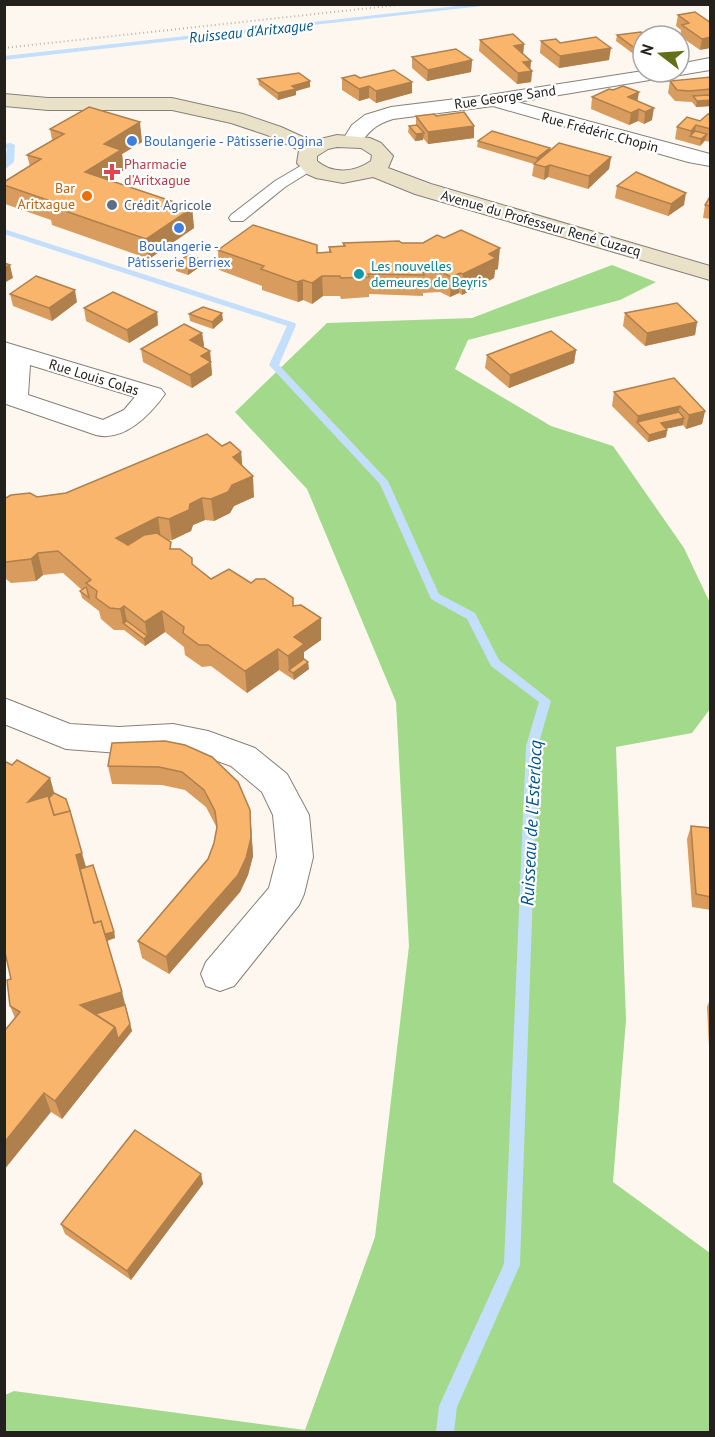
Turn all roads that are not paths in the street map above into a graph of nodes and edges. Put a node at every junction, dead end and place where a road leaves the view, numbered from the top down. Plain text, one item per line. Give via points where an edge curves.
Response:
1 (711, 64) edge
2 (691, 68) edge
3 (631, 78) edge
4 (4, 100) edge
5 (489, 101) junction
6 (352, 141) junction
7 (310, 157) junction
8 (711, 160) edge
9 (374, 170) junction
10 (237, 218) dead end
11 (711, 273) edge
12 (11, 351) edge
13 (4, 710) edge
14 (220, 974) dead end

1 - 2 street
3 - 5 street, Rue George Sand
4 - 7 street via 176,104 273,131
5 - 6 street, Rue George Sand via 391,113 372,119
5 - 8 street, Rue Frédéric Chopin
6 - 7 street via 322,144
6 - 9 street via 380,151 381,164
7 - 9 street via 317,171 338,176
7 - 10 lane
9 - 11 street, Avenue du Professeur René Cuzacq via 423,189
12 - 12 street, Rue Louis Colas via 40,360 152,394 133,416 105,429 15,399
13 - 14 street via 66,736 119,740 173,737 207,744 243,757 275,783 291,815 295,857 286,894

